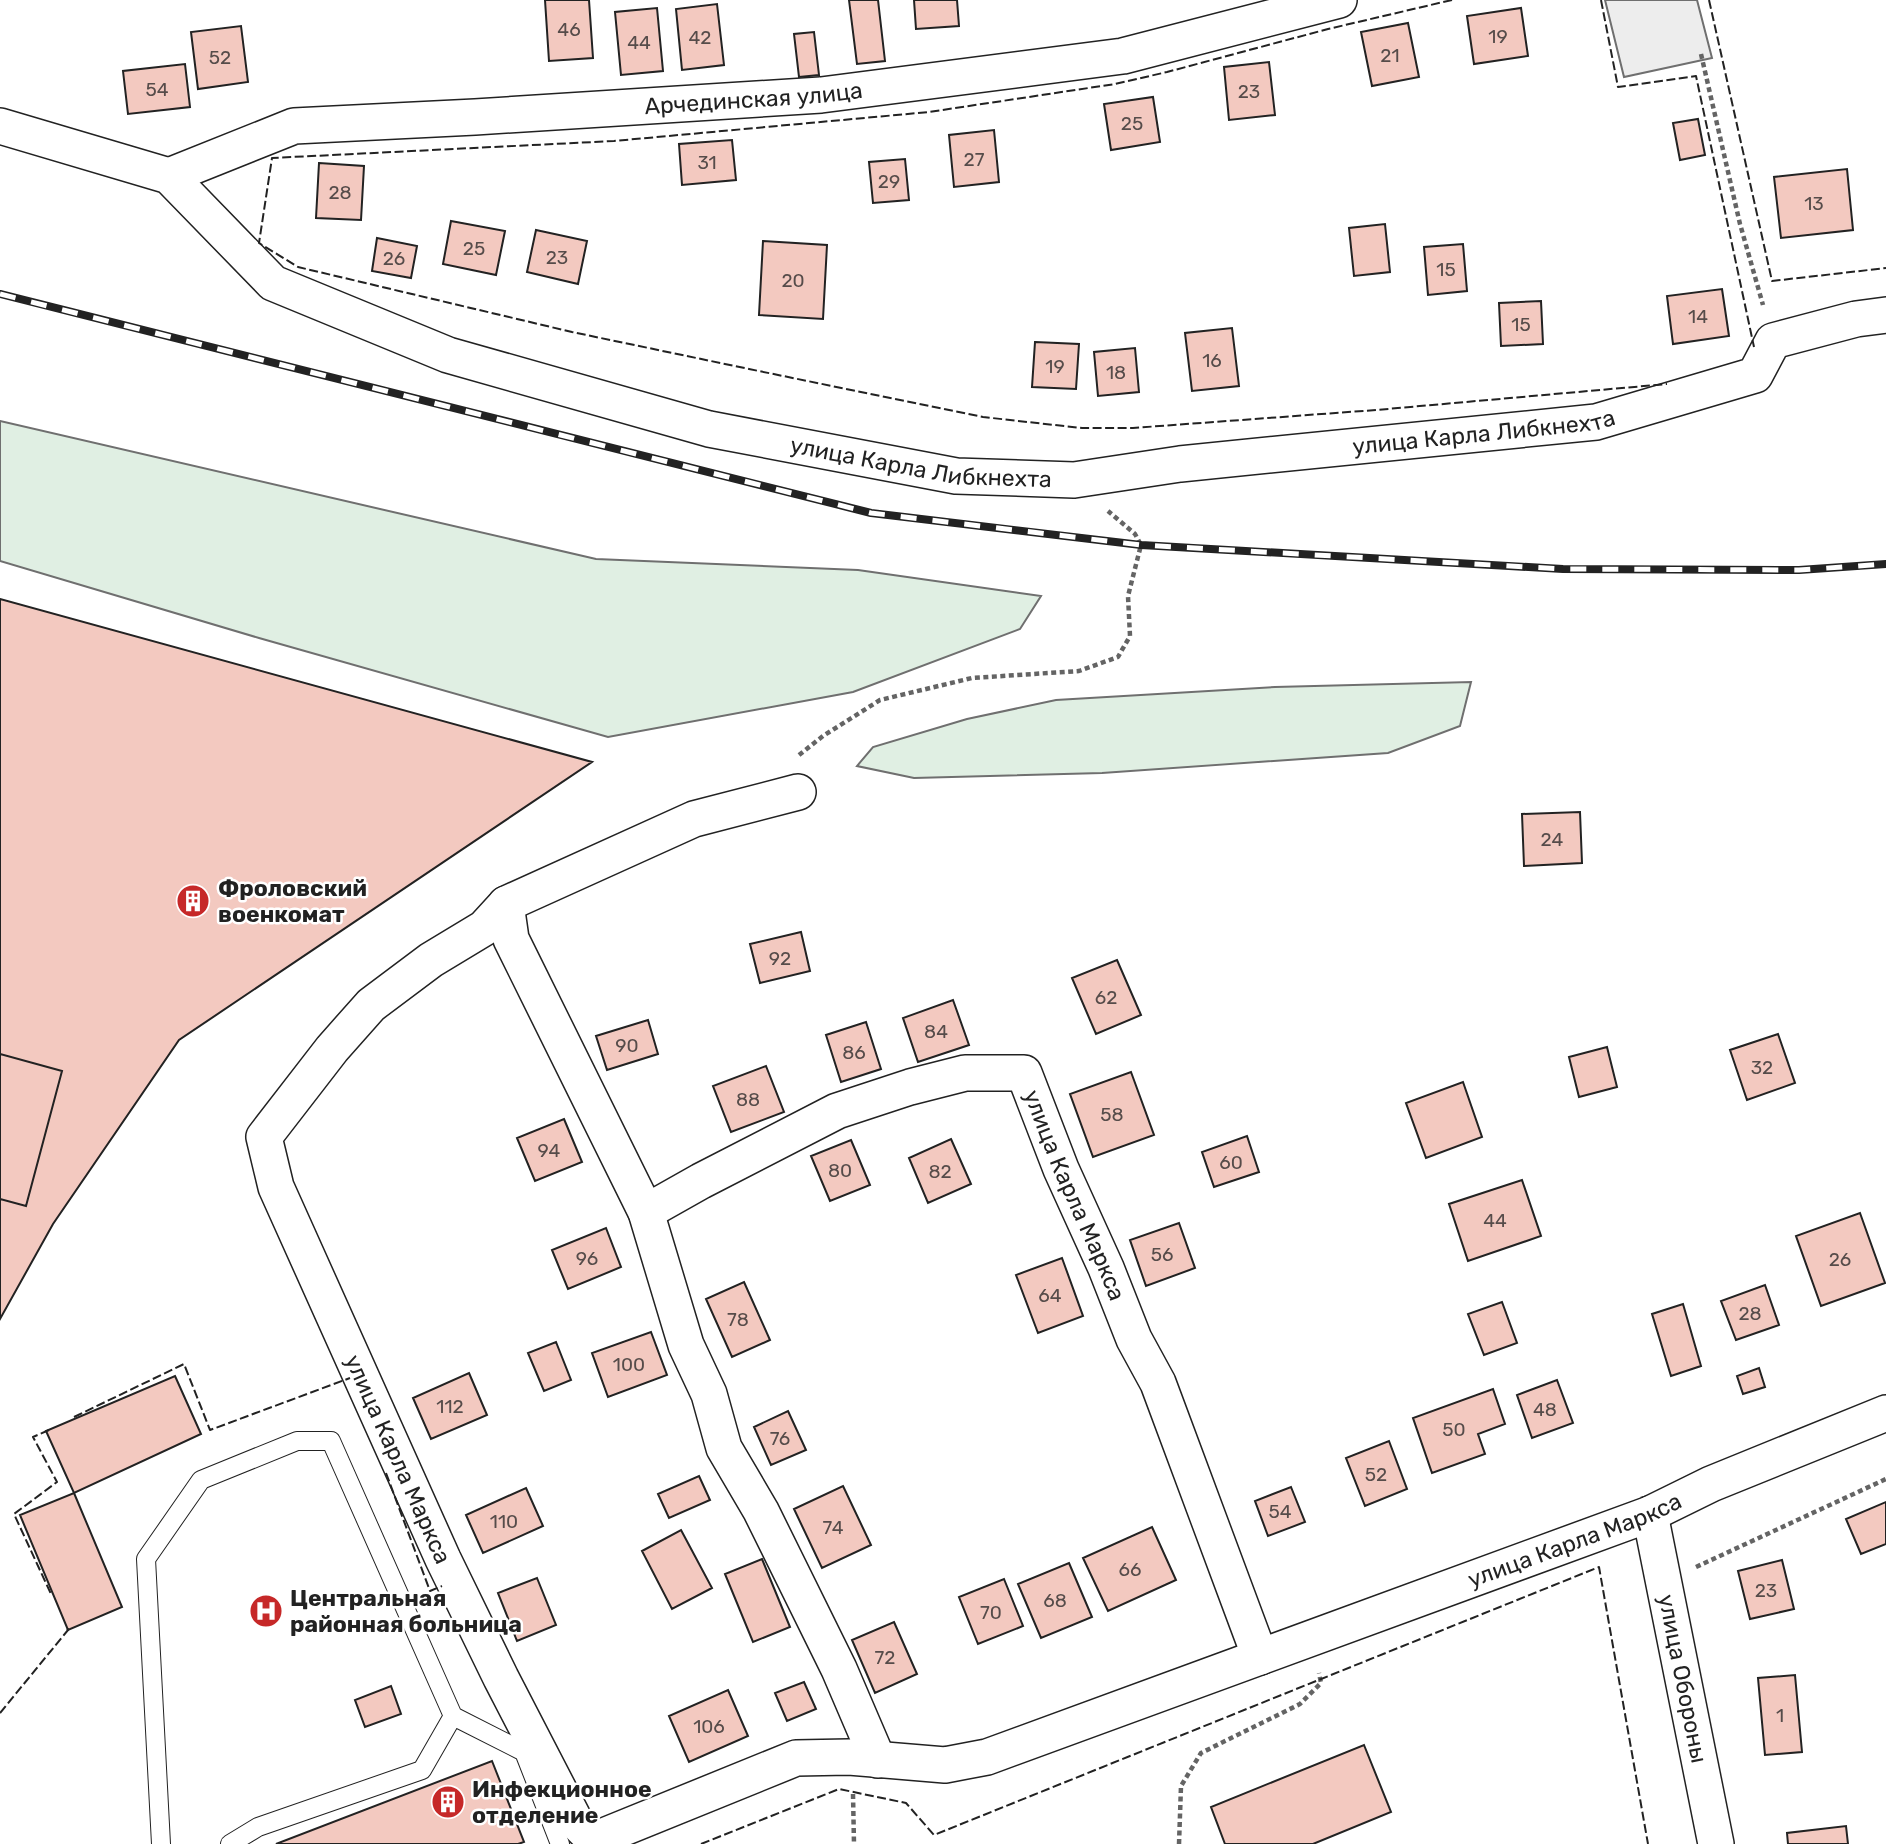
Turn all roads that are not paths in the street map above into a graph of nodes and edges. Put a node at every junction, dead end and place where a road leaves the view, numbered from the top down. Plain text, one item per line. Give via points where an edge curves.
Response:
1 (1339, 0) edge
2 (0, 127) edge
3 (169, 176) junction
4 (1886, 316) edge
5 (795, 776) road end
6 (506, 904) junction
7 (646, 1212) junction
8 (1886, 1413) edge
9 (1650, 1514) junction
10 (1260, 1657) junction
11 (453, 1716) junction
12 (868, 1759) junction
13 (161, 1844) edge
14 (230, 1844) edge
15 (560, 1844) edge
16 (1716, 1844) edge

1 - 3 street, Арчединская улица via 1123,56 821,94 294,126
2 - 3 street, улица Карла Либкнехта
3 - 4 street, улица Карла Либкнехта via 273,284 448,355 709,429 956,476 1074,480 1180,464 1596,422 1755,375 1773,341 1856,319
5 - 6 street, улица Карла Маркса
6 - 7 street via 511,939
6 - 12 street, улица Карла Маркса via 484,928 371,1005 332,1049 264,1137 276,1187 500,1678 575,1821 594,1840 796,1758
7 - 10 street, улица Карла Маркса via 837,1111 965,1073 1024,1073 1134,1339 1158,1383
7 - 12 street via 686,1345 709,1394 724,1448 761,1511 839,1669
8 - 9 street, улица Карла Маркса via 1711,1484
9 - 10 street, улица Карла Маркса
9 - 16 street, улица Обороны
10 - 12 street, улица Карла Маркса via 987,1757 945,1765
11 - 13 lane via 331,1441 297,1441 201,1480 146,1559
11 - 14 lane via 422,1770 258,1827
11 - 15 lane via 524,1752

